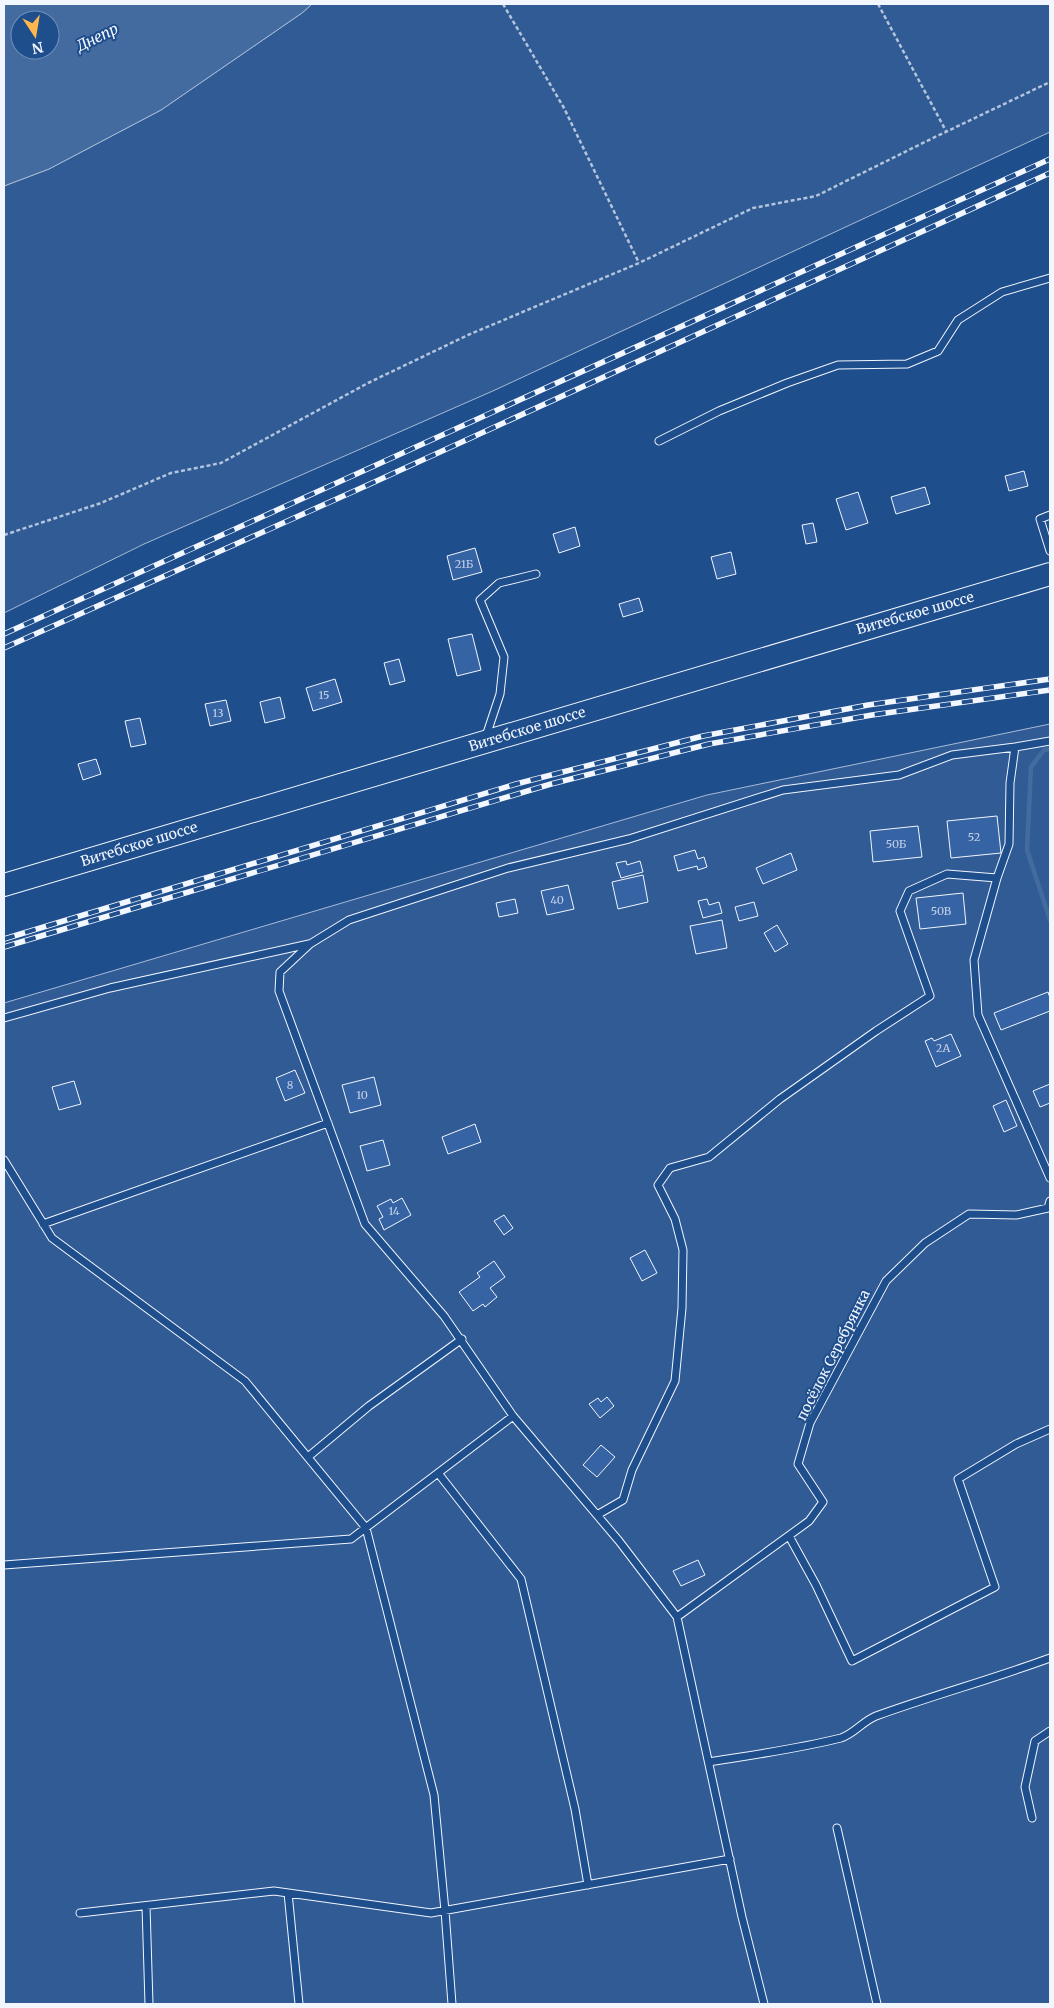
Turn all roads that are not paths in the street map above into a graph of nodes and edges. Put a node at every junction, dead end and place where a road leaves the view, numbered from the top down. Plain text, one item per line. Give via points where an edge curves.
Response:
1 (1050, 278) edge
2 (659, 441) dead end
3 (1050, 515) edge
4 (1050, 551) edge
5 (536, 574) dead end
6 (1050, 574) edge
7 (1050, 740) edge
8 (484, 741) junction
9 (1015, 748) junction
10 (996, 878) junction
11 (4, 884) edge
12 (310, 944) junction
13 (4, 1018) edge
14 (328, 1123) junction
15 (4, 1160) edge
16 (1050, 1178) edge
17 (1050, 1201) edge
18 (43, 1224) junction
19 (462, 1339) junction
20 (513, 1416) junction
21 (1050, 1429) edge
22 (308, 1457) junction
23 (438, 1473) junction
24 (597, 1515) junction
25 (366, 1528) junction
26 (789, 1536) junction
27 (4, 1565) edge
28 (678, 1618) junction
29 (1050, 1658) edge
30 (1050, 1731) edge
31 (709, 1762) junction
32 (1032, 1818) dead end
33 (837, 1828) dead end
34 (730, 1860) junction
35 (588, 1885) junction
36 (288, 1893) junction
37 (146, 1906) junction
38 (445, 1911) junction
39 (80, 1913) dead end
40 (149, 2004) edge
41 (299, 2004) edge
42 (452, 2004) edge
43 (764, 2004) edge
44 (878, 2004) edge

1 - 2 lane via 1002,292 958,320 938,351 907,364 838,365 719,411
3 - 4 lane via 1040,519
5 - 8 lane via 499,583 480,600 504,657 500,694
6 - 8 main road, Витебское шоссе
7 - 9 lane
8 - 11 main road, Витебское шоссе
9 - 10 lane via 1010,783 1009,844
9 - 12 lane via 952,755 900,775 783,790 629,839 499,871 349,920
10 - 16 lane via 974,960 978,1015
10 - 24 lane via 947,874 909,891 900,911 930,996 780,1099 710,1157 670,1168 658,1185 675,1219 683,1250 682,1308 675,1381 632,1470 623,1500
12 - 13 lane via 110,988
12 - 14 lane via 280,972 279,991
14 - 18 lane
14 - 19 lane via 366,1224
15 - 18 lane
17 - 26 lane, посёлок Серебрянка via 1048,1208 1016,1214 969,1214 925,1243 886,1281 810,1423 798,1464 823,1502 809,1521
18 - 22 lane via 52,1238 246,1381
19 - 20 lane
19 - 22 lane via 369,1406
20 - 23 lane
20 - 24 lane
21 - 26 lane via 1016,1444 958,1479 994,1587 852,1661
22 - 25 lane
23 - 25 lane
23 - 35 lane via 521,1579 575,1809
24 - 28 lane
25 - 27 lane via 351,1539
25 - 38 lane via 434,1795
26 - 28 lane, посёлок Серебрянка
28 - 31 lane
29 - 31 lane via 873,1717 844,1737 788,1750
30 - 32 lane via 1034,1741 1025,1787
31 - 34 lane
33 - 44 lane
34 - 35 lane
34 - 43 lane
35 - 38 lane
36 - 37 lane via 274,1891
36 - 38 lane via 431,1913
36 - 41 lane
37 - 39 lane
37 - 40 lane
38 - 42 lane

